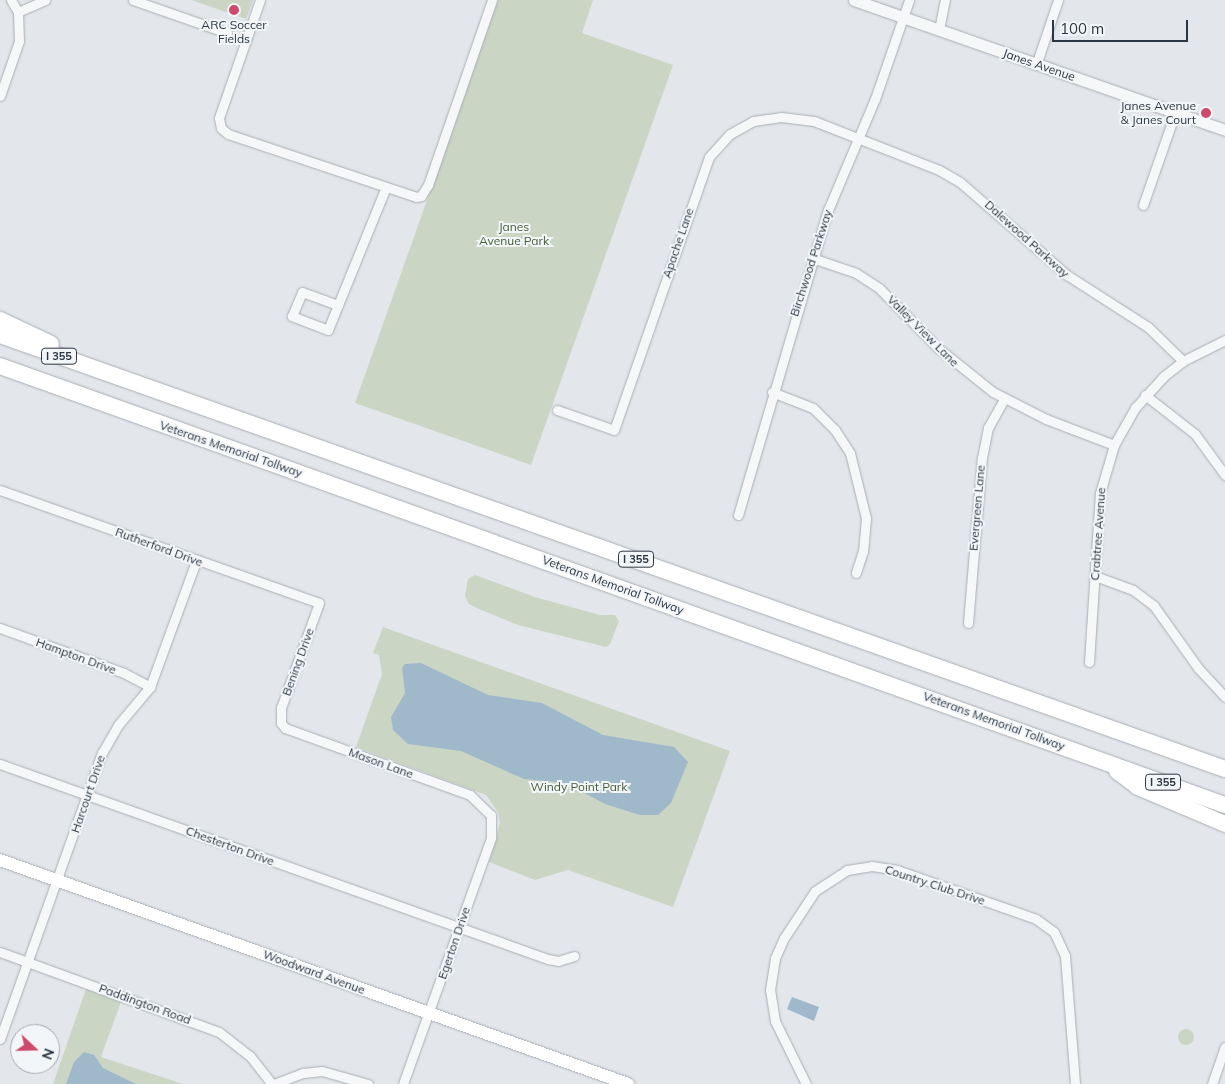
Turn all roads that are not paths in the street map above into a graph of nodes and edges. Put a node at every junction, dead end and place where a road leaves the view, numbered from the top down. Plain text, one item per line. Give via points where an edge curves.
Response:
1 (10, 0) edge
2 (45, 0) edge
3 (133, 0) edge
4 (260, 0) edge
5 (492, 0) edge
6 (854, 0) edge
7 (909, 0) edge
8 (944, 0) edge
9 (1058, 0) edge
10 (18, 12) junction
11 (903, 18) junction
12 (940, 30) junction
13 (227, 33) dead end
14 (1036, 65) junction
15 (0, 96) edge
16 (1175, 113) junction
17 (1225, 130) edge
18 (859, 139) junction
19 (385, 189) junction
20 (1143, 205) dead end
21 (812, 258) junction
22 (338, 306) junction
23 (0, 320) edge
24 (0, 335) edge
25 (1225, 340) edge
26 (1182, 361) junction
27 (0, 366) edge
28 (0, 373) edge
29 (118, 377) junction
30 (772, 392) junction
31 (1145, 395) junction
32 (1004, 398) junction
33 (88, 399) junction
34 (556, 410) dead end
35 (1114, 446) junction
36 (1225, 475) edge
37 (0, 490) edge
38 (738, 516) dead end
39 (196, 561) junction
40 (856, 573) dead end
41 (1095, 576) junction
42 (319, 603) joint
43 (968, 623) dead end
44 (0, 628) edge
45 (1088, 662) dead end
46 (150, 687) junction
47 (1225, 697) edge
48 (280, 723) joint
49 (1154, 743) junction
50 (1225, 758) edge
51 (1101, 760) junction
52 (0, 764) edge
53 (1225, 768) edge
54 (87, 795) junction
55 (482, 803) joint
56 (1225, 805) edge
57 (1225, 824) edge
58 (0, 860) edge
59 (57, 880) junction
60 (459, 927) junction
61 (0, 952) edge
62 (574, 956) dead end
63 (28, 962) junction
64 (429, 1013) junction
65 (0, 1040) edge
66 (1225, 1047) edge
67 (273, 1084) edge
68 (368, 1084) edge
69 (403, 1084) edge
70 (628, 1084) edge
71 (806, 1084) edge
72 (1075, 1084) edge
73 (1212, 1084) edge

1 - 10 street
2 - 10 street
3 - 13 street
4 - 19 street via 218,118 221,128 228,134
5 - 19 street via 425,191 416,197
6 - 11 street, Janes Avenue
7 - 11 street, Birchwood Parkway
8 - 12 street
9 - 14 street
10 - 15 street via 19,41
11 - 12 street, Janes Avenue
11 - 18 street, Birchwood Parkway
12 - 14 street, Janes Avenue
14 - 16 street, Janes Avenue
16 - 17 street, Janes Avenue
16 - 20 street
18 - 21 street, Birchwood Parkway via 828,210
18 - 26 street, Dalewood Parkway via 960,182 1078,284 1148,327
18 - 34 street, Apache Lane via 814,121 781,117 753,121 722,141 704,166 614,430
19 - 22 street
21 - 30 street, Birchwood Parkway
21 - 32 street, Valley View Lane via 856,273 879,288 952,360
22 - 22 street via 302,292 292,316 328,330
23 - 29 highway
24 - 29 highway, I 355
25 - 26 street, Crabtree Avenue
26 - 31 street, Crabtree Avenue
27 - 33 highway, Veterans Memorial Tollway / I 355
28 - 33 highway
29 - 49 highway, I 355
30 - 38 street, Birchwood Parkway
30 - 40 street via 813,408 835,430 850,453 866,518 865,542
31 - 35 street, Crabtree Avenue via 1128,418
31 - 36 street via 1195,434
32 - 35 street, Valley View Lane
32 - 43 street, Evergreen Lane via 988,428 982,458
33 - 51 highway, Veterans Memorial Tollway / I 355
35 - 41 street, Crabtree Avenue via 1102,478
37 - 39 street, Rutherford Drive
39 - 42 street, Rutherford Drive
39 - 46 street, Harcourt Drive
41 - 45 street, Crabtree Avenue
41 - 47 street via 1133,590 1154,606 1198,668
42 - 48 street, Bening Drive via 281,708
44 - 46 street, Hampton Drive via 124,673
46 - 54 street, Harcourt Drive via 109,738
48 - 55 street, Mason Lane via 291,732 470,795
49 - 50 highway
49 - 53 highway, I 355
51 - 56 highway, Veterans Memorial Tollway / I 355
51 - 57 highway via 1138,786
52 - 54 street, Chesterton Drive
54 - 59 street, Harcourt Drive
54 - 60 street, Chesterton Drive
55 - 60 street, Egerton Drive via 491,815 492,832
58 - 59 main road, Woodward Avenue
59 - 63 street, Harcourt Drive
59 - 64 main road, Woodward Avenue
60 - 62 street, Chesterton Drive via 548,959 558,961
60 - 64 street, Egerton Drive
61 - 63 street, Paddington Road
63 - 65 street, Harcourt Drive
63 - 67 street, Paddington Road via 219,1032 250,1056
64 - 69 street, Egerton Drive
64 - 70 main road, Woodward Avenue
66 - 73 street
67 - 68 street, Paddington Road via 303,1073 322,1071
71 - 72 street, Country Club Drive via 775,1022 770,990 775,958 815,890 838,874 872,866 898,870 1031,917 1054,932 1065,956

